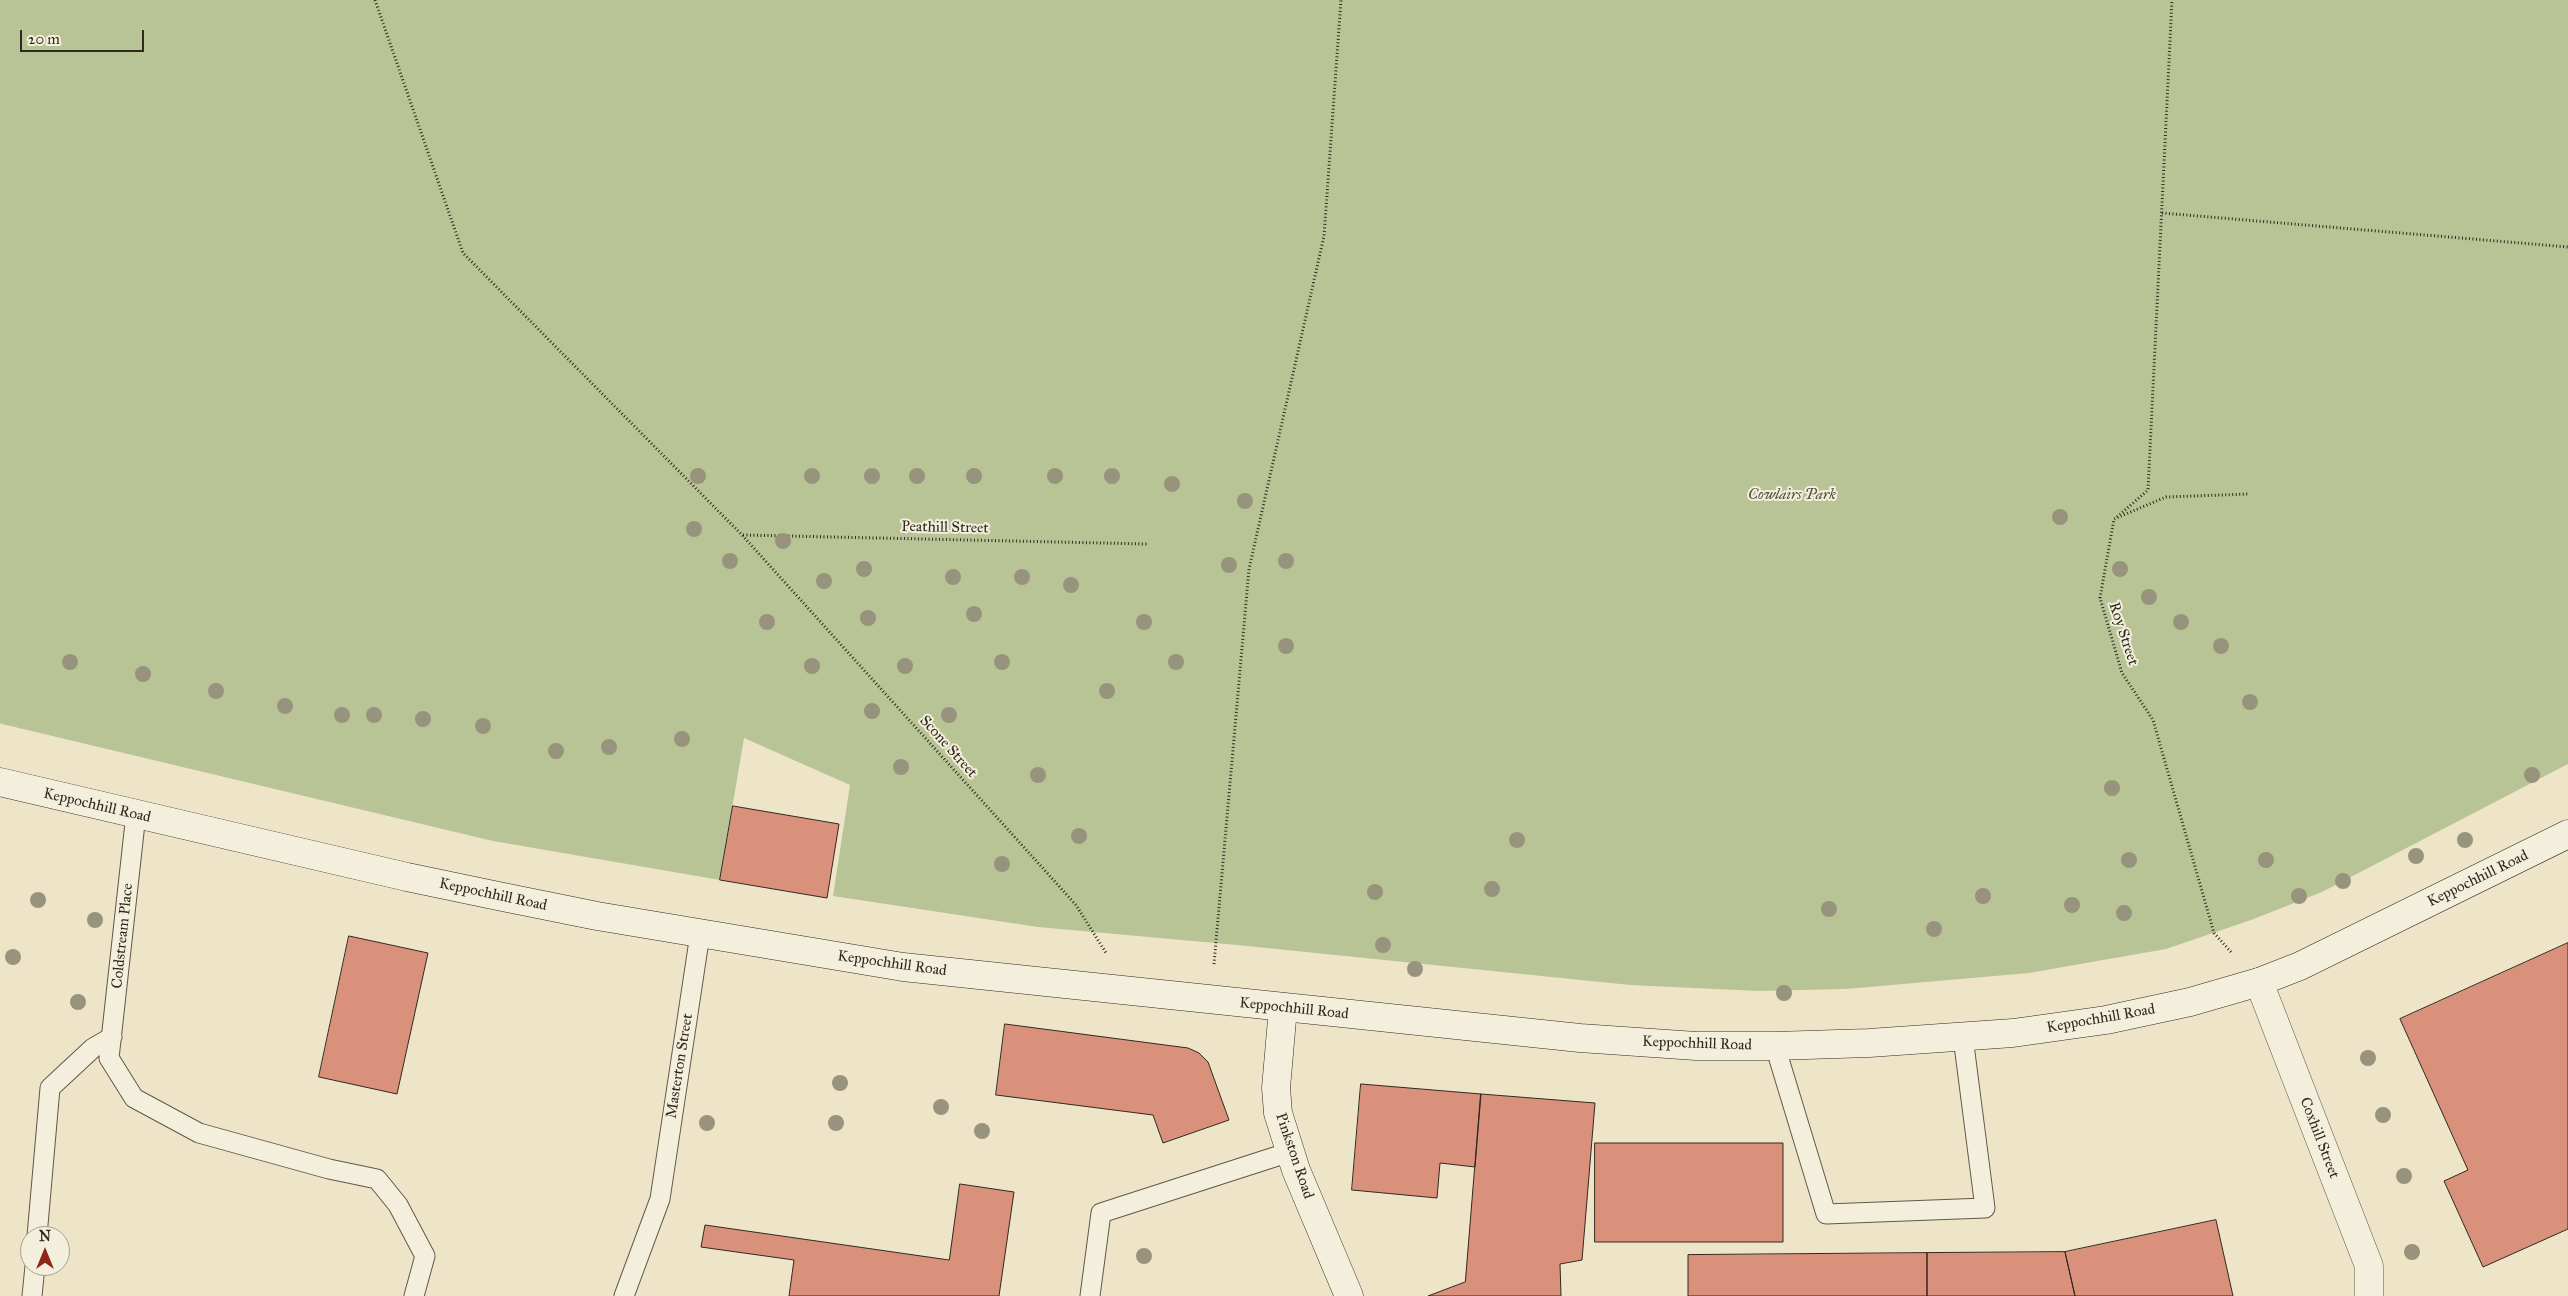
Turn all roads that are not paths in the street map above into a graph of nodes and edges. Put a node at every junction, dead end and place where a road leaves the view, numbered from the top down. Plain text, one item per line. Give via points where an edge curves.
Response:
1 (0, 782) edge
2 (136, 814) junction
3 (2568, 834) edge
4 (700, 934) junction
5 (2259, 982) junction
6 (1283, 1008) junction
7 (112, 1037) junction
8 (1963, 1037) junction
9 (1775, 1046) junction
10 (1290, 1152) junction
11 (38, 1226) edge
12 (33, 1276) edge
13 (32, 1296) edge
14 (414, 1296) edge
15 (624, 1296) edge
16 (1090, 1296) edge
17 (1349, 1296) edge
18 (2370, 1296) edge

1 - 2 street, Keppochhill Road
2 - 4 street, Keppochhill Road via 407,877
2 - 7 lane, Coldstream Place
3 - 5 street, Keppochhill Road via 2300,966
4 - 6 street, Keppochhill Road via 903,967
4 - 15 lane, Masterton Street via 660,1199
5 - 8 street, Keppochhill Road via 2147,1012 2057,1027
5 - 18 street, Coxhill Street via 2369,1266
6 - 9 street, Keppochhill Road via 1633,1042
6 - 10 street, Pinkston Road via 1276,1088 1278,1113
7 - 11 lane via 93,1048 50,1088
7 - 14 lane, Coldstream Place via 109,1058 134,1098 199,1133 377,1179 398,1205 425,1256
8 - 9 street, Keppochhill Road
8 - 9 lane via 1985,1208 1826,1214
10 - 16 lane via 1101,1213
10 - 17 street, Pinkston Road
12 - 13 lane

